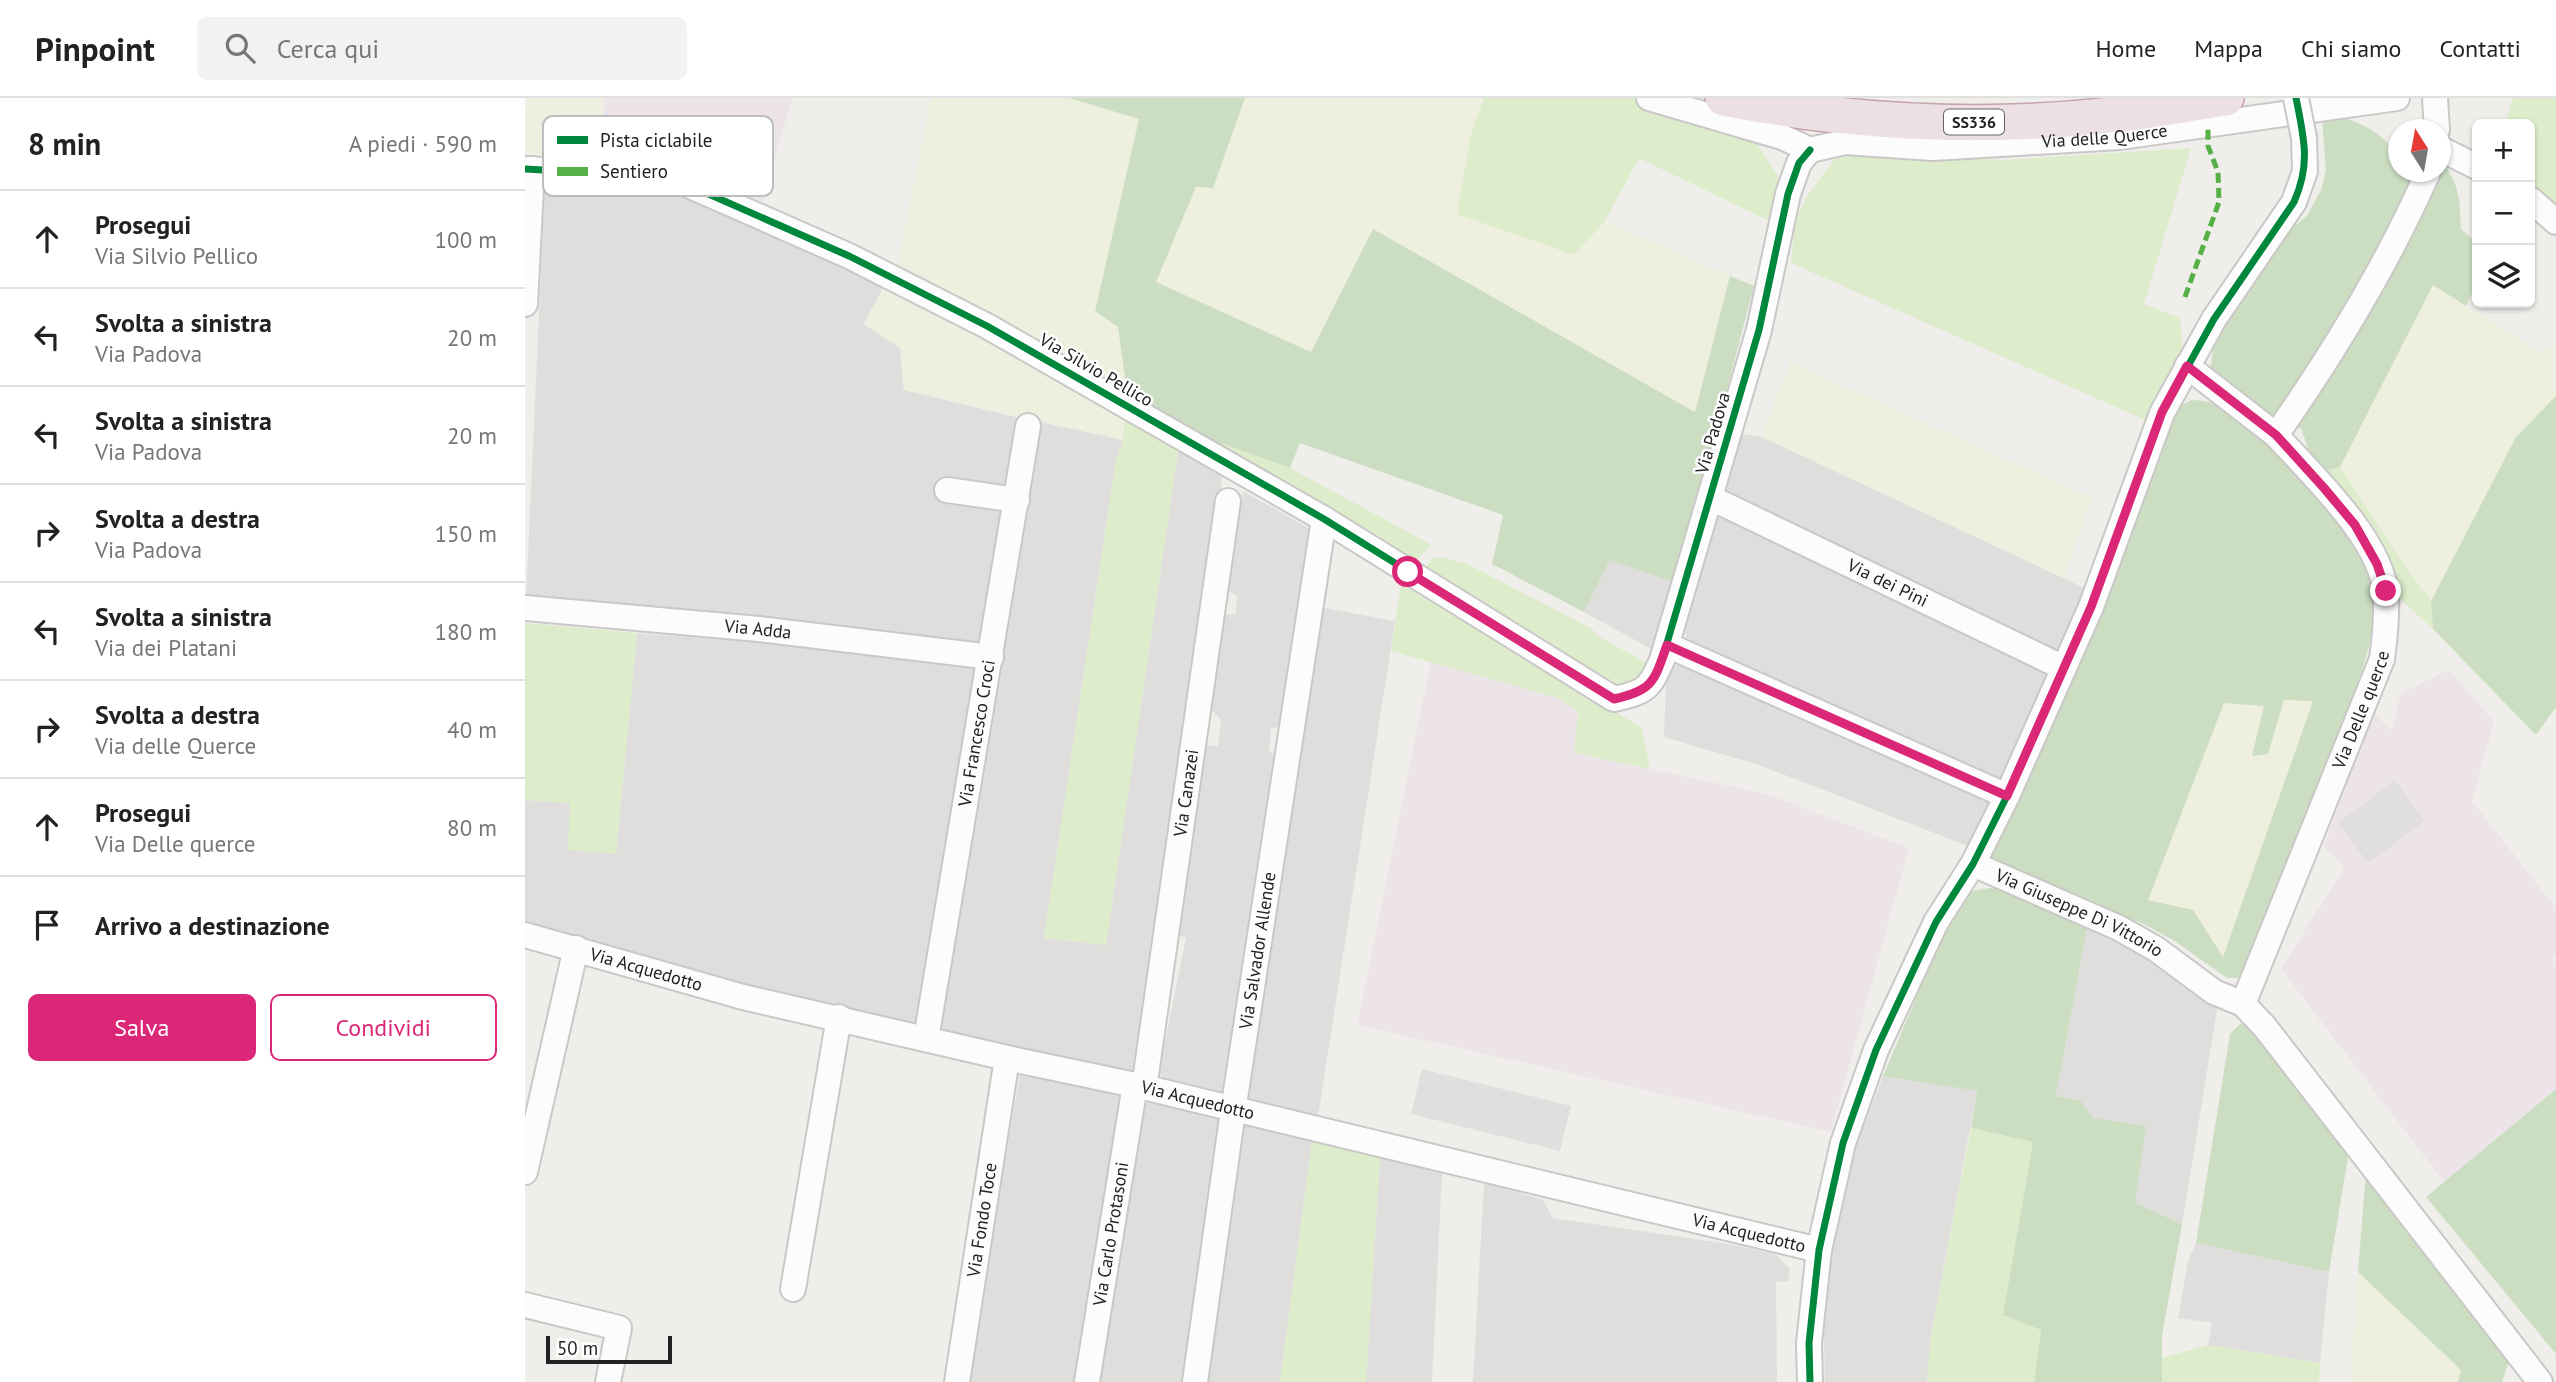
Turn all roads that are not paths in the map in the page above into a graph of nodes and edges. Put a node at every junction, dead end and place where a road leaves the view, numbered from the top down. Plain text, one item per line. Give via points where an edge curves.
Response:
1 (1649, 98) edge
2 (1723, 98) edge
3 (1895, 98) edge
4 (2028, 98) edge
5 (2226, 98) edge
6 (2296, 98) edge
7 (2397, 98) edge
8 (2435, 98) edge
9 (2436, 119) edge
10 (1810, 150) junction
11 (2451, 154) edge
12 (2472, 164) edge
13 (528, 169) edge
14 (2424, 182) edge
15 (717, 196) edge
16 (2535, 203) edge
17 (2556, 222) edge
18 (525, 304) edge
19 (2187, 366) junction
20 (1028, 426) dead end
21 (2276, 435) junction
22 (947, 490) dead end
23 (1711, 498) junction
24 (1017, 500) junction
25 (1228, 501) dead end
26 (1324, 519) junction
27 (525, 608) edge
28 (1667, 645) junction
29 (991, 657) junction
30 (2064, 668) junction
31 (1614, 699) joint
32 (2007, 796) junction
33 (1973, 863) junction
34 (525, 935) edge
35 (576, 948) junction
36 (2243, 1004) junction
37 (839, 1017) junction
38 (926, 1040) junction
39 (1007, 1058) junction
40 (1139, 1087) junction
41 (1233, 1111) junction
42 (525, 1172) edge
43 (1819, 1251) junction
44 (793, 1289) dead end
45 (525, 1305) edge
46 (608, 1382) edge
47 (957, 1382) edge
48 (1087, 1382) edge
49 (1195, 1382) edge
50 (1810, 1382) edge
51 (2540, 1382) edge

1 - 10 street via 1782,137
2 - 5 highway, SS336 via 1790,111 1906,122 2020,122 2120,114
3 - 4 highway, SS336
6 - 19 street, bridge via 2305,171 2294,202
7 - 10 street, Via delle Querce via 2120,137 1933,148 1845,142
8 - 9 street
10 - 23 street, Via Padova via 1799,163 1789,194 1759,330
11 - 12 street
13 - 18 street
14 - 21 street via 2325,365
15 - 26 street, Via Silvio Pellico via 987,326
16 - 17 street
19 - 21 street
19 - 30 street via 2162,412
20 - 24 street, Via Francesco Croci
21 - 36 street, Via Delle querce via 2355,525 2377,564 2386,591 2385,634 2382,659
22 - 24 street
23 - 28 street, Via Padova
23 - 30 street, Via dei Pini
24 - 29 street, Via Francesco Croci
25 - 40 street, Via Canazei
26 - 31 street, Via Silvio Pellico
26 - 41 street, Via Salvador Allende
27 - 29 street, Via Adda via 759,629
28 - 31 street, Via Padova via 1652,683 1637,694
28 - 32 street
29 - 38 street, Via Francesco Croci
30 - 32 street
32 - 33 street
33 - 36 street, Via Giuseppe Di Vittorio via 2119,929 2156,949 2214,992
33 - 43 street, Via Giuseppe Di Vittorio via 1936,922 1876,1050 1843,1143
34 - 35 street, Via Acquedotto
35 - 37 street, Via Acquedotto via 743,996
35 - 42 street, Via Acquedotto
36 - 51 street, Via Giuseppe Di Vittorio
37 - 38 street, Via Acquedotto
37 - 44 street
38 - 39 street, Via Acquedotto
39 - 40 street, Via Acquedotto
39 - 47 street, Via Fondo Toce
40 - 41 street, Via Acquedotto
40 - 48 street, Via Carlo Protasoni
41 - 43 street, Via Acquedotto
41 - 49 street, Via Salvador Allende
43 - 50 street, Via Giuseppe Di Vittorio via 1809,1343
45 - 46 street via 619,1328

